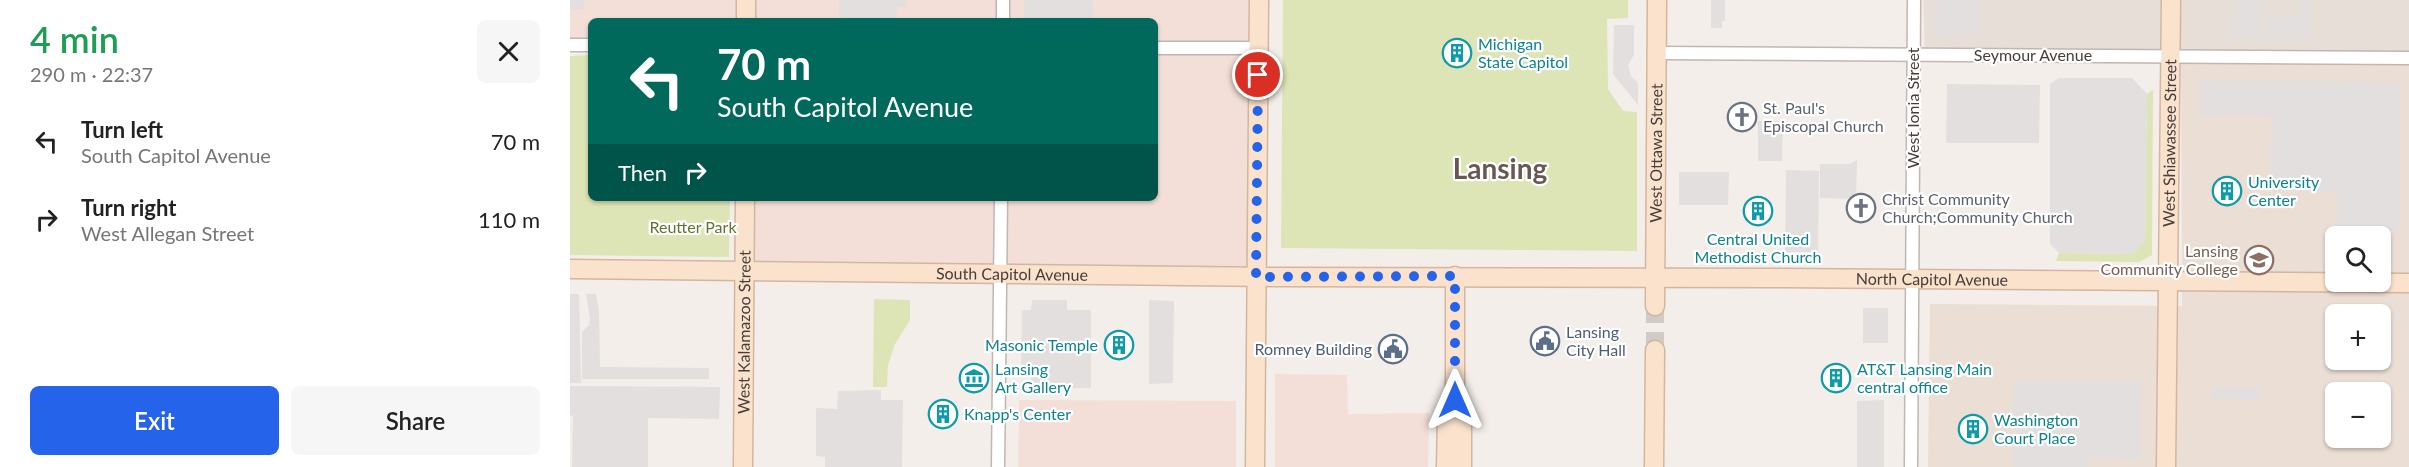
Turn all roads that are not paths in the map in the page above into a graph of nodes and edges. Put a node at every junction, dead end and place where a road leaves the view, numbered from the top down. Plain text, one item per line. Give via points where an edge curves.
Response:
1 (746, 0) edge
2 (1003, 0) edge
3 (1259, 0) edge
4 (1657, 0) edge
5 (1914, 0) edge
6 (2171, 0) edge
7 (746, 18) edge
8 (1003, 18) edge
9 (570, 45) edge
10 (588, 45) edge
11 (1158, 48) edge
12 (1258, 48) junction
13 (1657, 53) junction
14 (1914, 55) junction
15 (2170, 56) junction
16 (2409, 58) edge
17 (745, 201) edge
18 (1001, 201) edge
19 (570, 269) edge
20 (744, 270) junction
21 (1000, 273) junction
22 (1455, 276) junction
23 (1256, 277) junction
24 (1655, 278) junction
25 (1912, 280) junction
26 (2168, 281) junction
27 (2409, 283) edge
28 (1655, 306) tunnel mouth
29 (1655, 350) tunnel mouth
30 (1455, 400) junction
31 (743, 467) edge
32 (998, 467) edge
33 (1255, 467) edge
34 (1446, 467) edge
35 (1462, 467) edge
36 (1654, 467) edge
37 (1911, 467) edge
38 (2166, 467) edge

1 - 7 street
2 - 8 street
3 - 12 street
4 - 13 street, West Ottawa Street
5 - 14 street, West Ionia Street
6 - 15 street, West Shiawassee Street
9 - 10 street
11 - 12 street
12 - 23 street
13 - 14 street, Seymour Avenue
13 - 24 street, West Ottawa Street
14 - 15 street, Seymour Avenue
14 - 25 street, West Ionia Street
15 - 16 street, Seymour Avenue
15 - 26 street, West Shiawassee Street
17 - 20 street, West Kalamazoo Street
18 - 21 street
19 - 20 street, South Capitol Avenue
20 - 21 street, South Capitol Avenue
20 - 31 street, West Kalamazoo Street
21 - 23 street, South Capitol Avenue
21 - 32 street
22 - 23 street, South Capitol Avenue
22 - 24 street, North Capitol Avenue
22 - 30 street
23 - 33 street
24 - 25 street, North Capitol Avenue
24 - 28 street, West Ottawa Street
25 - 26 street, North Capitol Avenue
25 - 37 street, West Ionia Street
26 - 27 street, North Capitol Avenue
26 - 38 street, West Shiawassee Street
29 - 36 street
30 - 34 street via 1447,416
30 - 35 street via 1462,418

